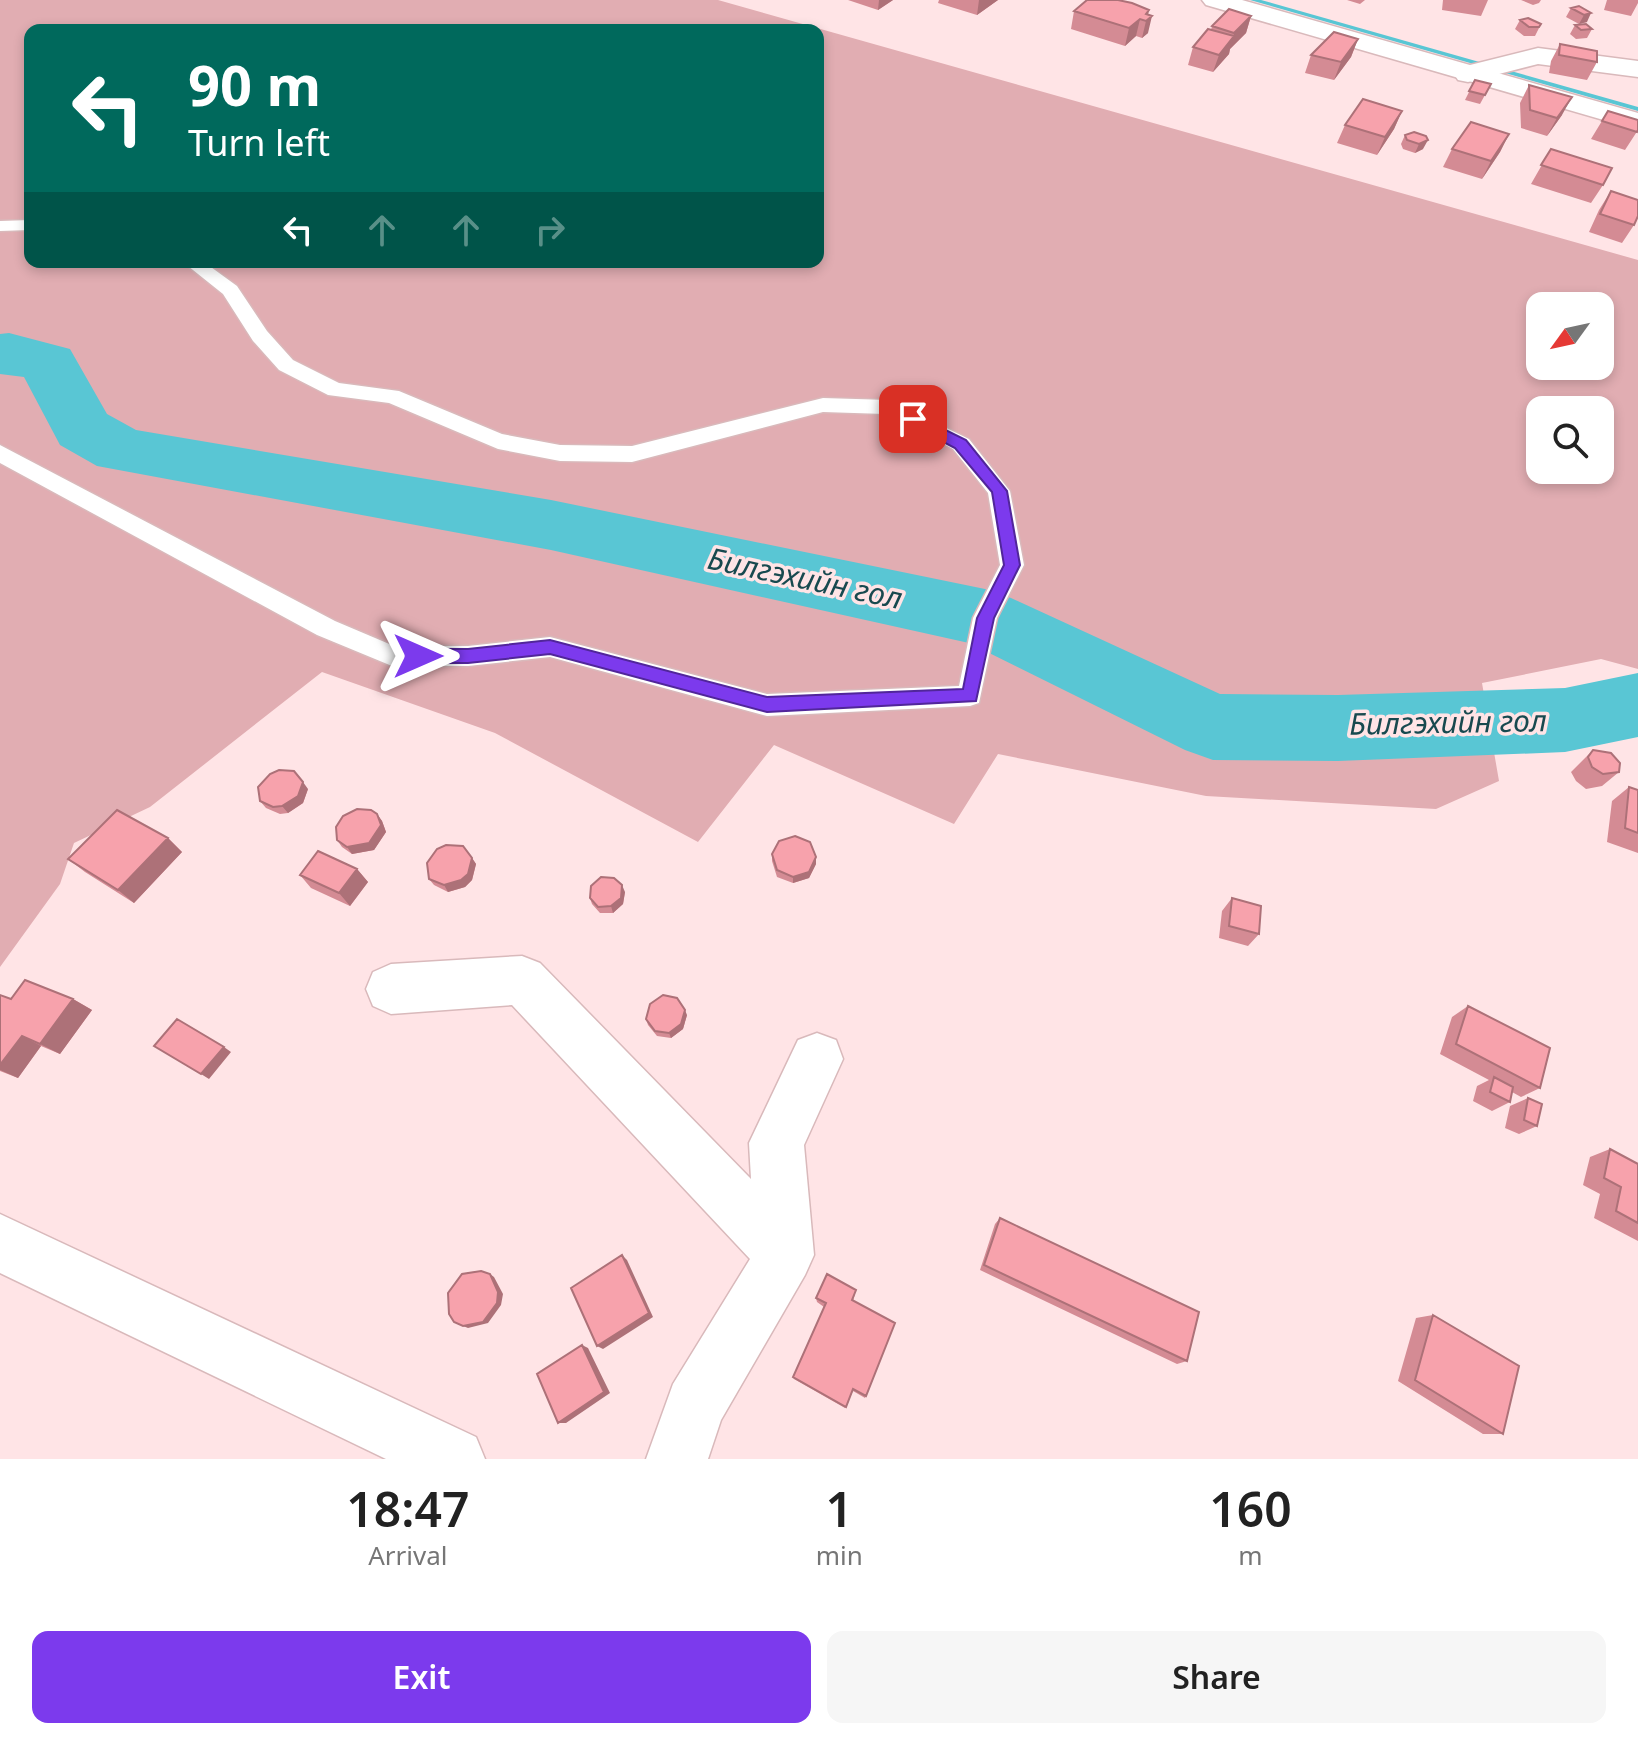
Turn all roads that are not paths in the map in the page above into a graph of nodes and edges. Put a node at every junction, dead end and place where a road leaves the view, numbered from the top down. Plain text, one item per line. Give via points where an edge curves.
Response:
1 (1225, 1) edge
2 (1638, 69) edge
3 (1468, 74) junction
4 (1638, 122) edge
5 (24, 225) edge
6 (0, 226) edge
7 (200, 268) edge
8 (0, 453) edge
9 (391, 989) dead end
10 (817, 1059) dead end
11 (0, 1243) edge
12 (785, 1255) junction
13 (454, 1459) edge
14 (677, 1459) edge

1 - 3 street
2 - 3 street via 1538,56
3 - 4 street
5 - 6 lane
7 - 8 lane via 230,290 286,365 335,390 392,396 498,441 560,453 632,454 823,405 889,407 961,444 999,491 1012,565 985,618 970,696 767,705 550,647 468,656 392,656 326,628
9 - 12 street via 522,980
10 - 12 street via 776,1143
11 - 13 street
12 - 14 street via 695,1406

